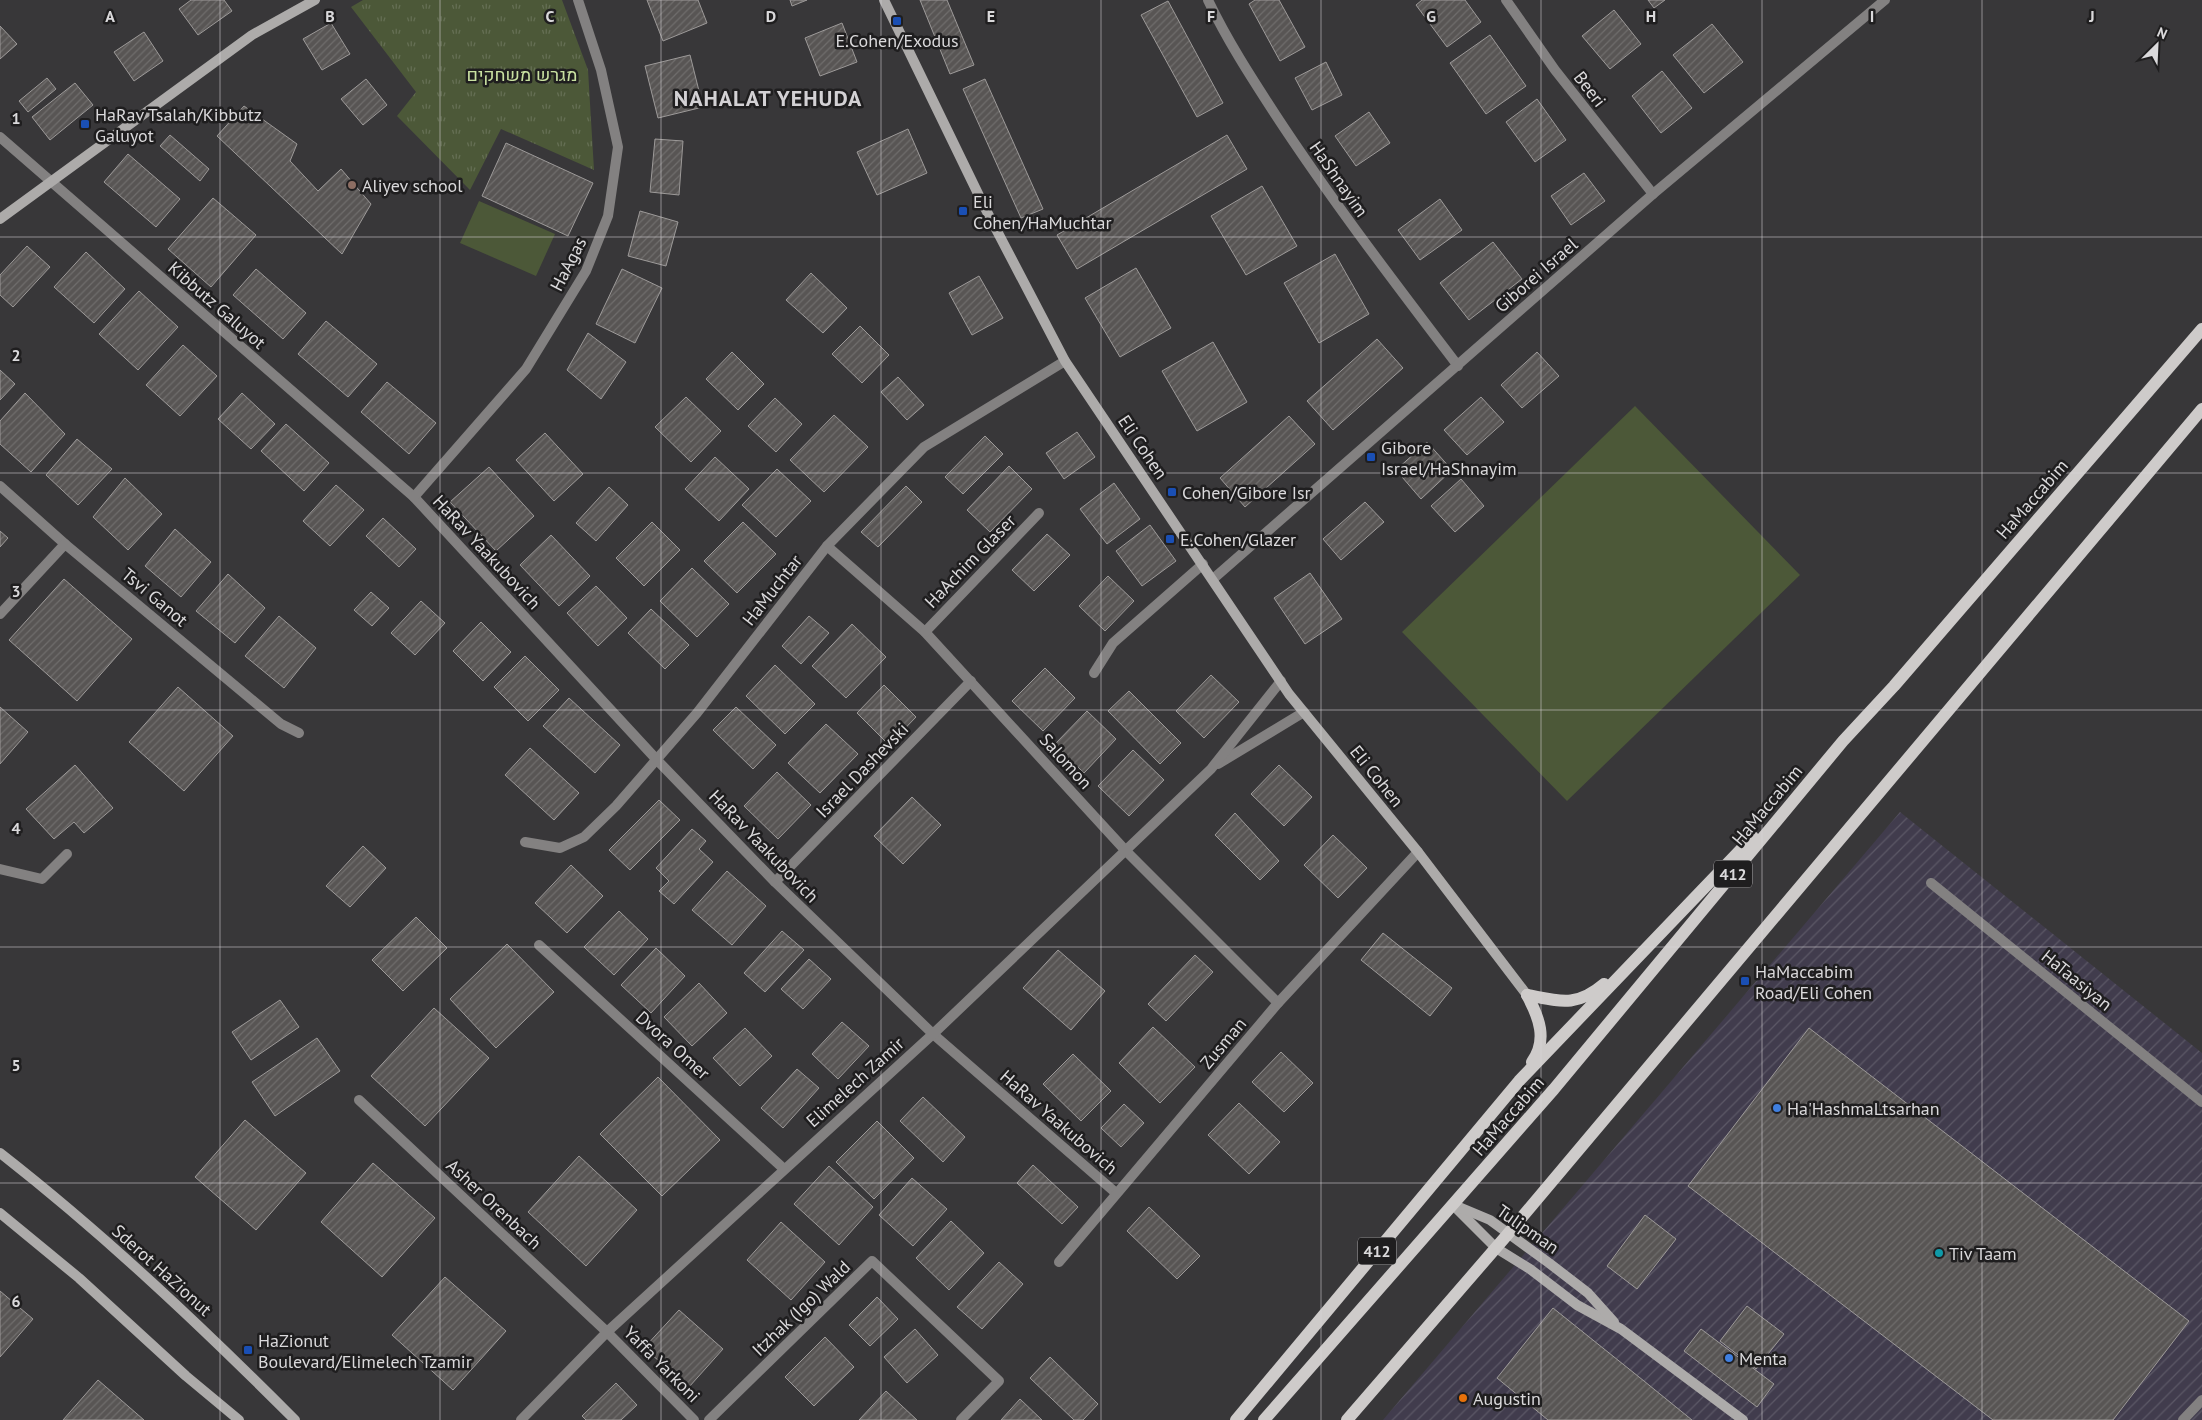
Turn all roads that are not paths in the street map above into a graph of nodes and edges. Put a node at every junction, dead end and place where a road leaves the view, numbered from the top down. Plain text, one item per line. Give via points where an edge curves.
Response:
1 (315, 0) edge
2 (578, 0) edge
3 (884, 0) edge
4 (1208, 0) edge
5 (1506, 0) edge
6 (1885, 0) edge
7 (0, 137) edge
8 (50, 183) junction
9 (1653, 194) junction
10 (0, 219) edge
11 (2202, 329) edge
12 (1065, 361) junction
13 (1458, 366) junction
14 (2202, 409) edge
15 (0, 486) edge
16 (414, 497) junction
17 (1039, 513) dead end
18 (65, 544) junction
19 (827, 546) junction
20 (1203, 564) junction
21 (1213, 579) junction
22 (0, 614) edge
23 (925, 632) junction
24 (1094, 672) dead end
25 (971, 681) junction
26 (1281, 681) junction
27 (1304, 712) junction
28 (299, 733) dead end
29 (1844, 741) junction
30 (657, 760) junction
31 (1211, 769) junction
32 (525, 842) dead end
33 (1125, 850) junction
34 (1418, 852) junction
35 (67, 854) dead end
36 (0, 869) edge
37 (775, 882) junction
38 (1931, 883) dead end
39 (1665, 930) junction
40 (539, 945) dead end
41 (1527, 995) junction
42 (1278, 1003) junction
43 (933, 1034) junction
44 (1519, 1082) junction
45 (359, 1100) dead end
46 (2202, 1102) edge
47 (0, 1153) edge
48 (784, 1169) junction
49 (1116, 1193) junction
50 (1453, 1205) junction
51 (0, 1212) edge
52 (1507, 1235) junction
53 (1496, 1248) junction
54 (1059, 1262) dead end
55 (1621, 1329) junction
56 (607, 1332) junction
57 (2202, 1400) edge
58 (239, 1420) edge
59 (295, 1420) edge
60 (521, 1420) edge
61 (694, 1420) edge
62 (709, 1420) edge
63 (961, 1420) edge
64 (1236, 1420) edge
65 (1264, 1420) edge
66 (1347, 1420) edge
67 (1744, 1420) edge
68 (2183, 1420) edge

1 - 8 street via 252,36
2 - 16 street, HaAgas via 601,70 618,148 608,216 586,271 526,369
3 - 12 street, Eli Cohen via 985,208
4 - 13 street, HaShnayim via 1226,37 1310,167
5 - 9 street, Beeri via 1555,70
6 - 9 street, Giborei Israel
7 - 8 street, Kibbutz Galuyot
8 - 10 street
8 - 16 street, Kibbutz Galuyot
9 - 13 street, Giborei Israel
11 - 29 main road, HaMaccabim / 412
12 - 19 street, HaMuchtar via 924,447
12 - 20 street, Eli Cohen
13 - 21 street, Giborei Israel
14 - 52 main road
15 - 18 street, Tsvi Ganot
16 - 30 street, HaRav Yaakubovich
17 - 23 street, HaAchim Glaser
18 - 22 street
18 - 28 street, Tsvi Ganot via 281,724
19 - 23 street, Salomon
19 - 30 street, HaMuchtar
20 - 21 street, Eli Cohen
20 - 24 street via 1113,643
21 - 26 street, Eli Cohen
23 - 25 street, Salomon
25 - 33 street, Salomon
25 - 37 street, Israel Dashevski
26 - 27 street, Eli Cohen
26 - 31 street, Elimelech Zamir
27 - 31 street, Elimelech Zamir
27 - 34 street, Eli Cohen
29 - 39 main road, 412
29 - 50 main road, HaMaccabim / 412 via 1560,1082
30 - 32 street, HaMuchtar via 584,837 560,848
30 - 37 street, HaRav Yaakubovich
31 - 33 street, Elimelech Zamir
33 - 42 street, Salomon
33 - 43 street, Elimelech Zamir
34 - 41 street, Eli Cohen
34 - 42 street, Zusman
35 - 36 street via 42,880
37 - 43 street, HaRav Yaakubovich
38 - 46 street, HaTaasiyan
39 - 41 main road via 1594,992 1568,1003
39 - 44 main road, 412
40 - 48 street, Dvora Omer
41 - 44 main road via 1537,1013 1541,1036 1538,1055
42 - 49 street, Zusman
43 - 48 street, Elimelech Zamir
43 - 49 street, HaRav Yaakubovich
44 - 64 main road, 412
45 - 56 street, Asher Orenbach
47 - 59 street, Sderot HaZionut via 125,1258
48 - 56 street, Elimelech Zamir
49 - 54 street, Zusman
50 - 52 street, Tulipman via 1490,1220
50 - 53 street, Tulipman
50 - 65 main road, HaMaccabim / 412
51 - 58 street
52 - 53 main road
52 - 55 street, Tulipman via 1588,1293
53 - 55 street, Tulipman via 1577,1305
53 - 66 main road
55 - 67 street, Tulipman
56 - 60 street, Elimelech Zamir
56 - 61 street, Yaffa Yarkoni
57 - 68 street
62 - 63 street, Itzhak (Igo) Wald via 872,1261 998,1380

